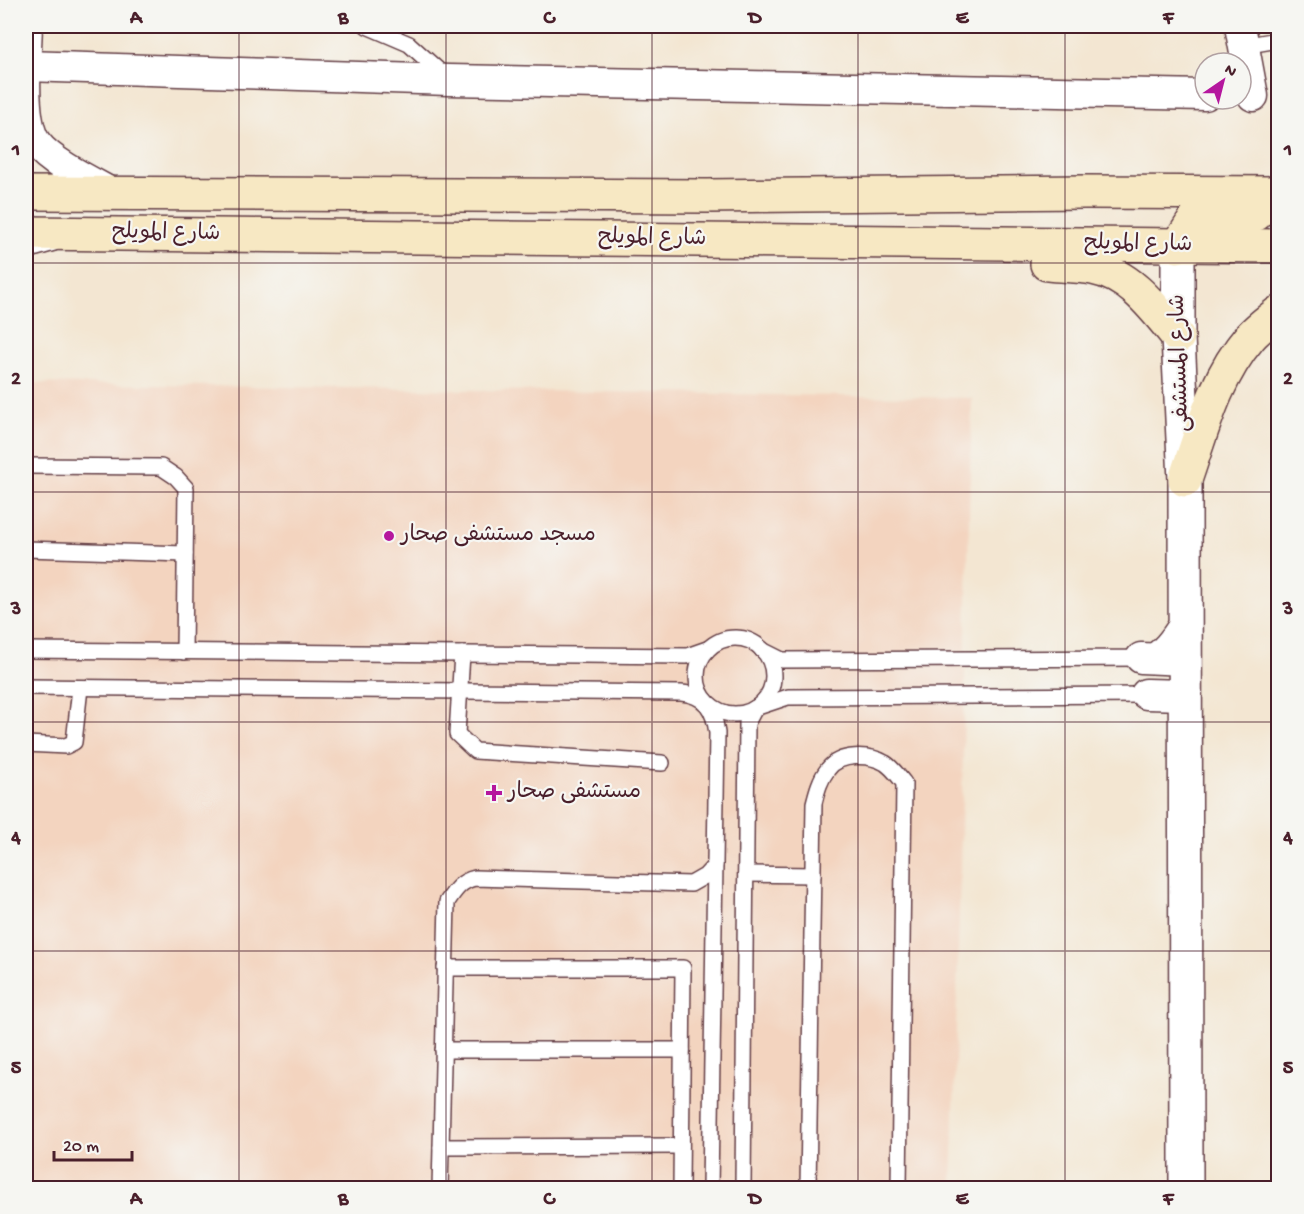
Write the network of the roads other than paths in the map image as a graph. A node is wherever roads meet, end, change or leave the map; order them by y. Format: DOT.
graph roads {
  1 [pos="27,26"];
  2 [pos="367,26"];
  3 [pos="1242,36"];
  4 [pos="1278,40"];
  5 [pos="26,66"];
  6 [pos="449,80"];
  7 [pos="1193,95"];
  8 [pos="1258,96"];
  9 [pos="26,124"];
  10 [pos="26,193"];
  11 [pos="1278,193"];
  12 [pos="113,194"];
  13 [pos="1278,214"];
  14 [pos="26,233"];
  15 [pos="75,233"];
  16 [pos="714,240"];
  17 [pos="1178,246"];
  18 [pos="1278,246"];
  19 [pos="26,251"];
  20 [pos="1278,313"];
  21 [pos="1178,337"];
  22 [pos="26,466"];
  23 [pos="1185,480"];
  24 [pos="26,549"];
  25 [pos="185,554"];
  26 [pos="1185,609"];
  27 [pos="26,650"];
  28 [pos="707,650"];
  29 [pos="762,650"];
  30 [pos="184,652"];
  31 [pos="462,654"];
  32 [pos="1141,658"];
  33 [pos="1185,660"];
  34 [pos="26,687"];
  35 [pos="80,688"];
  36 [pos="460,691"];
  37 [pos="1146,694"];
  38 [pos="1186,695"];
  39 [pos="705,701"];
  40 [pos="755,708"];
  41 [pos="1186,732"];
  42 [pos="26,744"];
  43 [pos="662,763"];
  44 [pos="715,865"];
  45 [pos="746,874"];
  46 [pos="813,875"];
  47 [pos="446,968"];
  48 [pos="443,1050"];
  49 [pos="682,1050"];
  50 [pos="681,1146"];
  51 [pos="441,1147"];
  52 [pos="440,1188"];
  53 [pos="681,1188"];
  54 [pos="710,1188"];
  55 [pos="743,1188"];
  56 [pos="808,1188"];
  57 [pos="899,1188"];
  58 [pos="1186,1188"];
  1 -- 5 [label="street"];
  2 -- 6 [label="lane"];
  3 -- 4 [label="lane"];
  3 -- 8 [label="street"];
  5 -- 6 [label="street"];
  5 -- 9 [label="street"];
  6 -- 7 [label="street"];
  9 -- 12 [label="street"];
  10 -- 12 [label="main road, شارع المويلح"];
  11 -- 12 [label="main road, شارع المويلح"];
  13 -- 17 [label="main road"];
  14 -- 15 [label="main road, شارع المويلح"];
  15 -- 16 [label="main road, شارع المويلح"];
  15 -- 19 [label="lane"];
  16 -- 17 [label="main road, شارع المويلح"];
  16 -- 21 [label="main road"];
  17 -- 18 [label="main road, شارع المويلح"];
  17 -- 21 [label="street, شارع المستشفى"];
  20 -- 23 [label="main road"];
  21 -- 23 [label="street, شارع المستشفى"];
  22 -- 25 [label="lane"];
  23 -- 26 [label="street, شارع المستشفى"];
  24 -- 25 [label="lane"];
  25 -- 30 [label="lane"];
  26 -- 32 [label="lane"];
  26 -- 33 [label="street, شارع المستشفى"];
  27 -- 30 [label="lane"];
  28 -- 29 [label="lane"];
  28 -- 31 [label="lane"];
  28 -- 39 [label="lane"];
  29 -- 32 [label="lane"];
  29 -- 40 [label="lane"];
  30 -- 31 [label="lane"];
  31 -- 36 [label="lane"];
  32 -- 33 [label="street"];
  33 -- 38 [label="street, شارع المستشفى"];
  34 -- 35 [label="lane"];
  35 -- 36 [label="lane"];
  35 -- 42 [label="lane"];
  36 -- 39 [label="lane"];
  36 -- 43 [label="lane"];
  37 -- 38 [label="street"];
  37 -- 40 [label="lane"];
  37 -- 41 [label="lane"];
  38 -- 41 [label="street, شارع المستشفى"];
  39 -- 40 [label="lane"];
  39 -- 44 [label="lane"];
  40 -- 45 [label="lane"];
  41 -- 58 [label="street, شارع المستشفى"];
  44 -- 47 [label="lane"];
  44 -- 54 [label="lane"];
  45 -- 46 [label="lane"];
  45 -- 55 [label="lane"];
  46 -- 56 [label="lane"];
  46 -- 57 [label="lane"];
  47 -- 48 [label="lane"];
  47 -- 49 [label="lane"];
  48 -- 49 [label="lane"];
  48 -- 51 [label="lane"];
  49 -- 50 [label="lane"];
  50 -- 51 [label="lane"];
  50 -- 53 [label="lane"];
  51 -- 52 [label="lane"];
}
